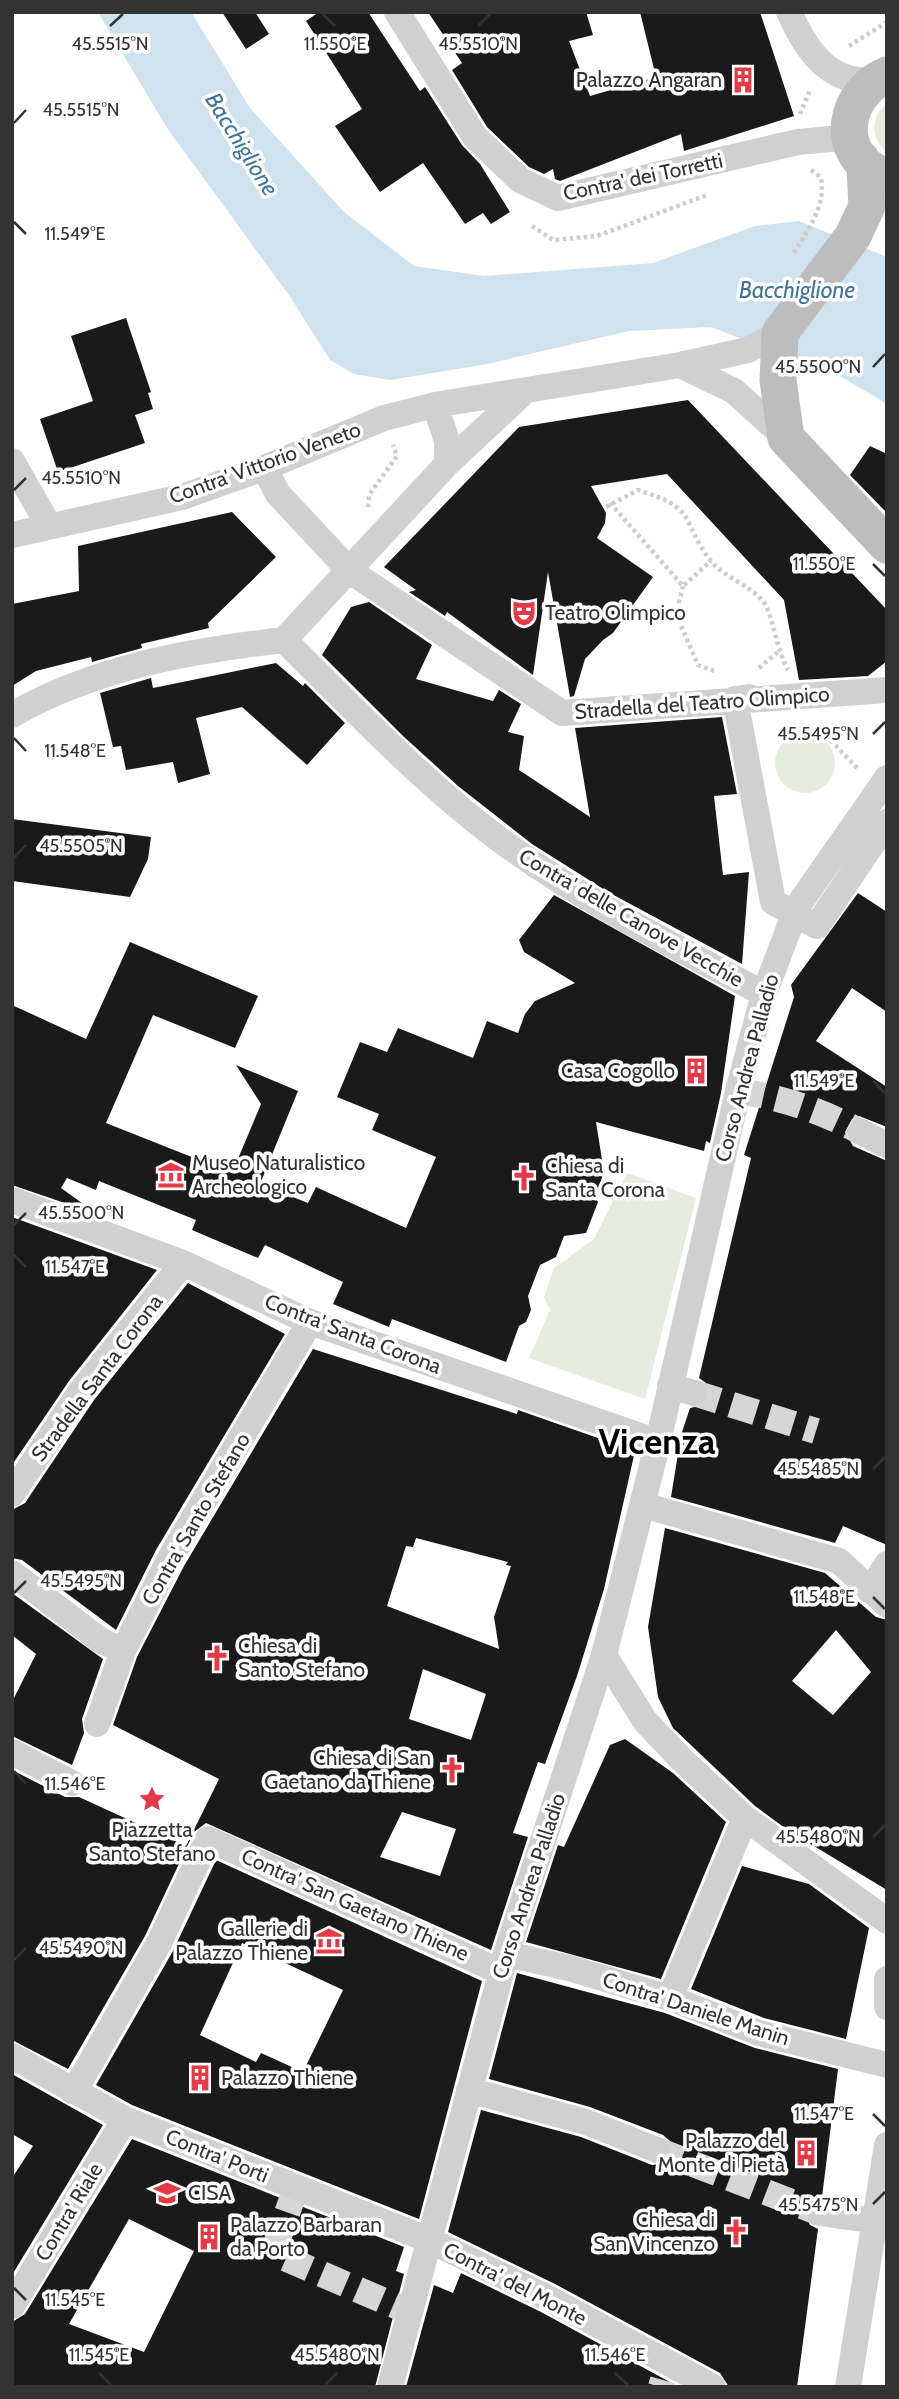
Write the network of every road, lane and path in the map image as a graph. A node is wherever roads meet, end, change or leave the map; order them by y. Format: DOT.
graph roads {
  1 [pos="397,12"];
  2 [pos="789,12"];
  3 [pos="881,77"];
  4 [pos="870,175"];
  5 [pos="823,193"];
  6 [pos="709,195"];
  7 [pos="532,226"];
  8 [pos="788,265"];
  9 [pos="780,332"];
  10 [pos="680,365"];
  11 [pos="525,391"];
  12 [pos="435,405"];
  13 [pos="384,418"];
  14 [pos="786,438"];
  15 [pos="12,461"];
  16 [pos="447,464"];
  17 [pos="264,468"];
  18 [pos="49,526"];
  19 [pos="387,531"];
  20 [pos="12,535"];
  21 [pos="887,545"];
  22 [pos="711,561"];
  23 [pos="350,571"];
  24 [pos="683,586"];
  25 [pos="284,640"];
  26 [pos="778,652"];
  27 [pos="750,670"];
  28 [pos="887,684"];
  29 [pos="788,685"];
  30 [pos="730,687"];
  31 [pos="887,690"];
  32 [pos="12,715"];
  33 [pos="882,785"];
  34 [pos="887,822"];
  35 [pos="794,914"];
  36 [pos="764,995"];
  37 [pos="861,1132"];
  38 [pos="887,1145"];
  39 [pos="12,1200"];
  40 [pos="183,1263"];
  41 [pos="310,1322"];
  42 [pos="658,1442"];
  43 [pos="12,1494"];
  44 [pos="643,1505"];
  45 [pos="887,1564"];
  46 [pos="12,1573"];
  47 [pos="878,1598"];
  48 [pos="123,1651"];
  49 [pos="604,1655"];
  50 [pos="97,1724"];
  51 [pos="12,1752"];
  52 [pos="72,1783"];
  53 [pos="745,1818"];
  54 [pos="877,1914"];
  55 [pos="504,1963"];
  56 [pos="887,1979"];
  57 [pos="670,1998"];
  58 [pos="887,2007"];
  59 [pos="12,2056"];
  60 [pos="887,2065"];
  61 [pos="469,2090"];
  62 [pos="72,2091"];
  63 [pos="125,2119"];
  64 [pos="887,2145"];
  65 [pos="657,2150"];
  66 [pos="820,2213"];
  67 [pos="876,2221"];
  68 [pos="429,2240"];
  69 [pos="12,2306"];
  70 [pos="390,2387"];
  71 [pos="713,2387"];
  72 [pos="848,2387"];
  1 -- 4 [label="street, Contra' dei Torretti"];
  2 -- 3 [label="street"];
  3 -- 4 [label="street"];
  4 -- 9 [label="street"];
  5 -- 8 [label="path"];
  6 -- 7 [label="path"];
  9 -- 10 [label="street, Contra' Vittorio Veneto"];
  9 -- 14 [label="street"];
  10 -- 11 [label="street, Contra' Vittorio Veneto"];
  10 -- 14 [label="street"];
  11 -- 12 [label="street, Contra' Vittorio Veneto"];
  11 -- 16 [label="street"];
  12 -- 13 [label="street, Contra' Vittorio Veneto"];
  12 -- 16 [label="street"];
  13 -- 17 [label="street, Contra' Vittorio Veneto"];
  13 -- 19 [label="path"];
  14 -- 21 [label="street"];
  15 -- 18 [label="street"];
  16 -- 19 [label="street"];
  17 -- 18 [label="street, Contra' Vittorio Veneto"];
  17 -- 23 [label="street, Stradella del Teatro Olimpico"];
  18 -- 20 [label="street, Contra' Vittorio Veneto"];
  19 -- 23 [label="street"];
  22 -- 24 [label="path"];
  22 -- 24 [label="path"];
  22 -- 26 [label="path"];
  23 -- 25 [label="street"];
  23 -- 30 [label="street, Stradella del Teatro Olimpico"];
  24 -- 30 [label="path"];
  25 -- 32 [label="street"];
  25 -- 36 [label="street, Contra' delle Canove Vecchie"];
  26 -- 27 [label="path"];
  26 -- 29 [label="path"];
  28 -- 30 [label="street"];
  29 -- 30 [label="street, Stradella del Teatro Olimpico"];
  29 -- 31 [label="street, Stradella del Teatro Olimpico"];
  29 -- 33 [label="path"];
  30 -- 35 [label="street"];
  33 -- 35 [label="street, Corso Andrea Palladio"];
  34 -- 35 [label="street"];
  35 -- 36 [label="street, Corso Andrea Palladio"];
  36 -- 42 [label="street, Corso Andrea Palladio"];
  37 -- 38 [label="street"];
  39 -- 40 [label="street, Contra' Santa Corona"];
  40 -- 41 [label="street, Contra' Santa Corona"];
  40 -- 43 [label="street, Stradella Santa Corona"];
  41 -- 42 [label="street, Contra' Santa Corona"];
  41 -- 48 [label="street, Contra' Santo Stefano"];
  42 -- 44 [label="street, Corso Andrea Palladio"];
  44 -- 47 [label="street"];
  44 -- 49 [label="street, Corso Andrea Palladio"];
  45 -- 47 [label="street"];
  46 -- 48 [label="street"];
  48 -- 50 [label="street, Contra' Santo Stefano"];
  49 -- 53 [label="street"];
  49 -- 55 [label="street, Corso Andrea Palladio"];
  51 -- 52 [label="street"];
  53 -- 54 [label="street"];
  53 -- 57 [label="street"];
  55 -- 57 [label="street, Contra' Daniele Manin"];
  55 -- 61 [label="street, Corso Andrea Palladio"];
  55 -- 62 [label="street, Contra' San Gaetano Thiene"];
  56 -- 58 [label="street"];
  57 -- 60 [label="street, Contra' Daniele Manin"];
  59 -- 62 [label="street, Contra' Porti"];
  61 -- 65 [label="street"];
  61 -- 68 [label="street, Corso Andrea Palladio"];
  62 -- 63 [label="street, Contra' Porti"];
  63 -- 68 [label="street, Contra' Porti"];
  63 -- 69 [label="street, Contra' Riale"];
  64 -- 67 [label="street"];
  66 -- 67 [label="street"];
  67 -- 72 [label="street"];
  68 -- 70 [label="street, Corso Andrea Palladio"];
  68 -- 71 [label="street, Contra' del Monte"];
}
